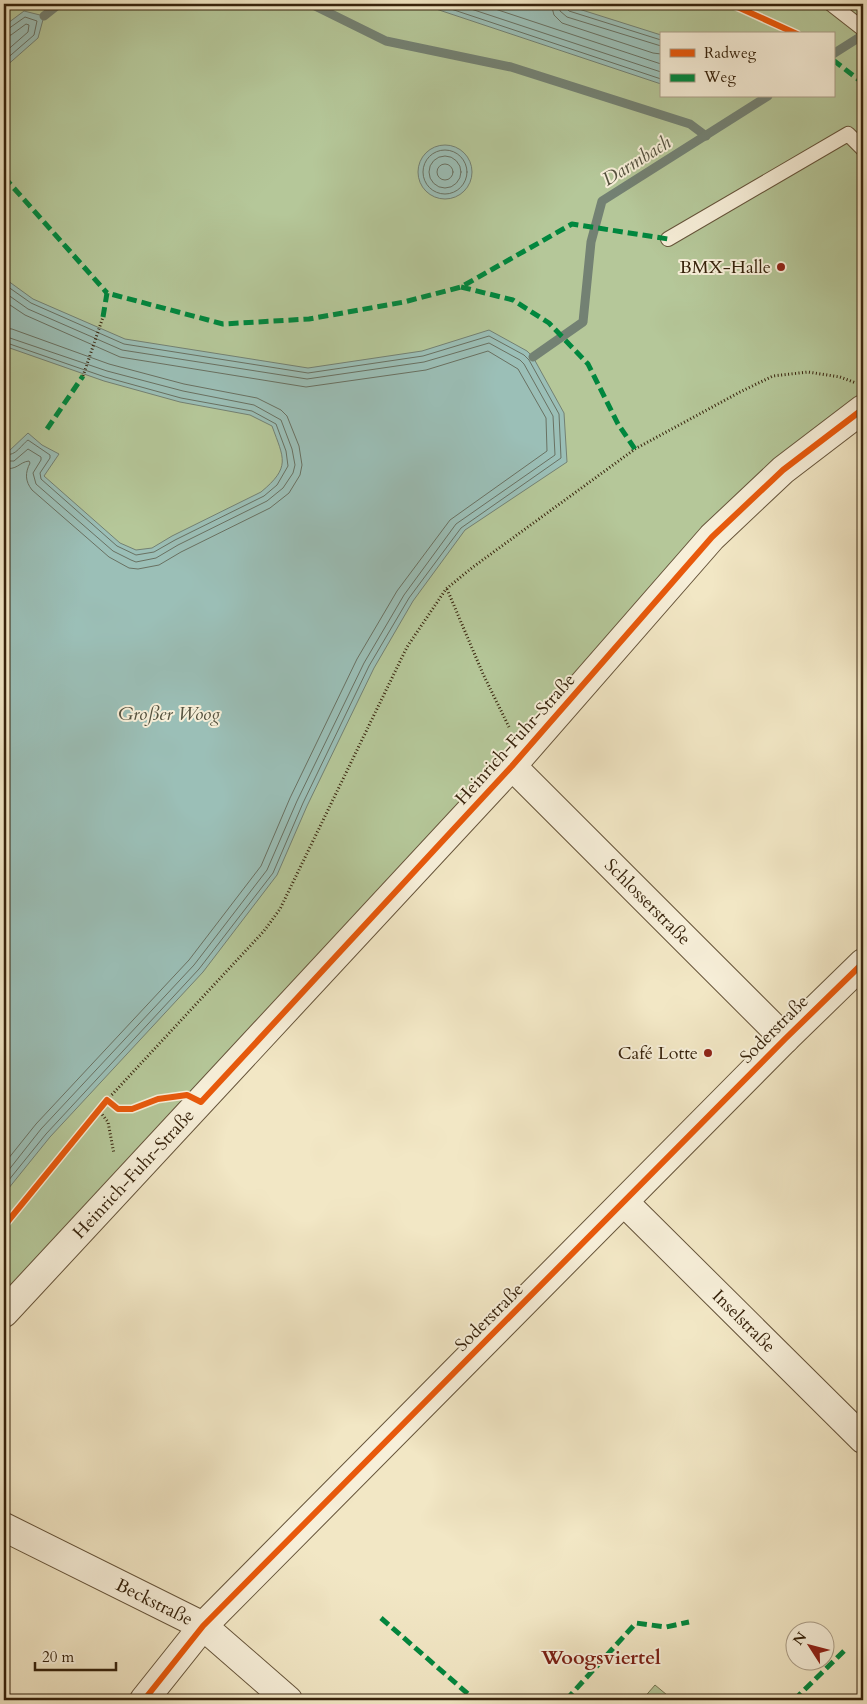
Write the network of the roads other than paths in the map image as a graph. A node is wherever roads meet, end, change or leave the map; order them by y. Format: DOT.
graph roads {
  1 [pos="832,4"];
  2 [pos="863,29"];
  3 [pos="863,149"];
  4 [pos="668,239"];
  5 [pos="863,409"];
  6 [pos="517,761"];
  7 [pos="863,963"];
  8 [pos="784,1039"];
  9 [pos="624,1202"];
  10 [pos="4,1313"];
  11 [pos="863,1439"];
  12 [pos="4,1527"];
  13 [pos="203,1626"];
  14 [pos="144,1700"];
  15 [pos="288,1700"];
  1 -- 2 [label="lane"];
  3 -- 4 [label="lane"];
  5 -- 6 [label="street, Heinrich-Fuhr-Straße"];
  6 -- 8 [label="street, Schlosserstraße"];
  6 -- 10 [label="street, Heinrich-Fuhr-Straße"];
  7 -- 8 [label="street, Soderstraße"];
  8 -- 9 [label="street, Soderstraße"];
  9 -- 11 [label="street, Inselstraße"];
  9 -- 13 [label="street, Soderstraße"];
  12 -- 13 [label="street, Beckstraße"];
  13 -- 14 [label="street, Soderstraße"];
  13 -- 15 [label="street, Beckstraße"];
}
